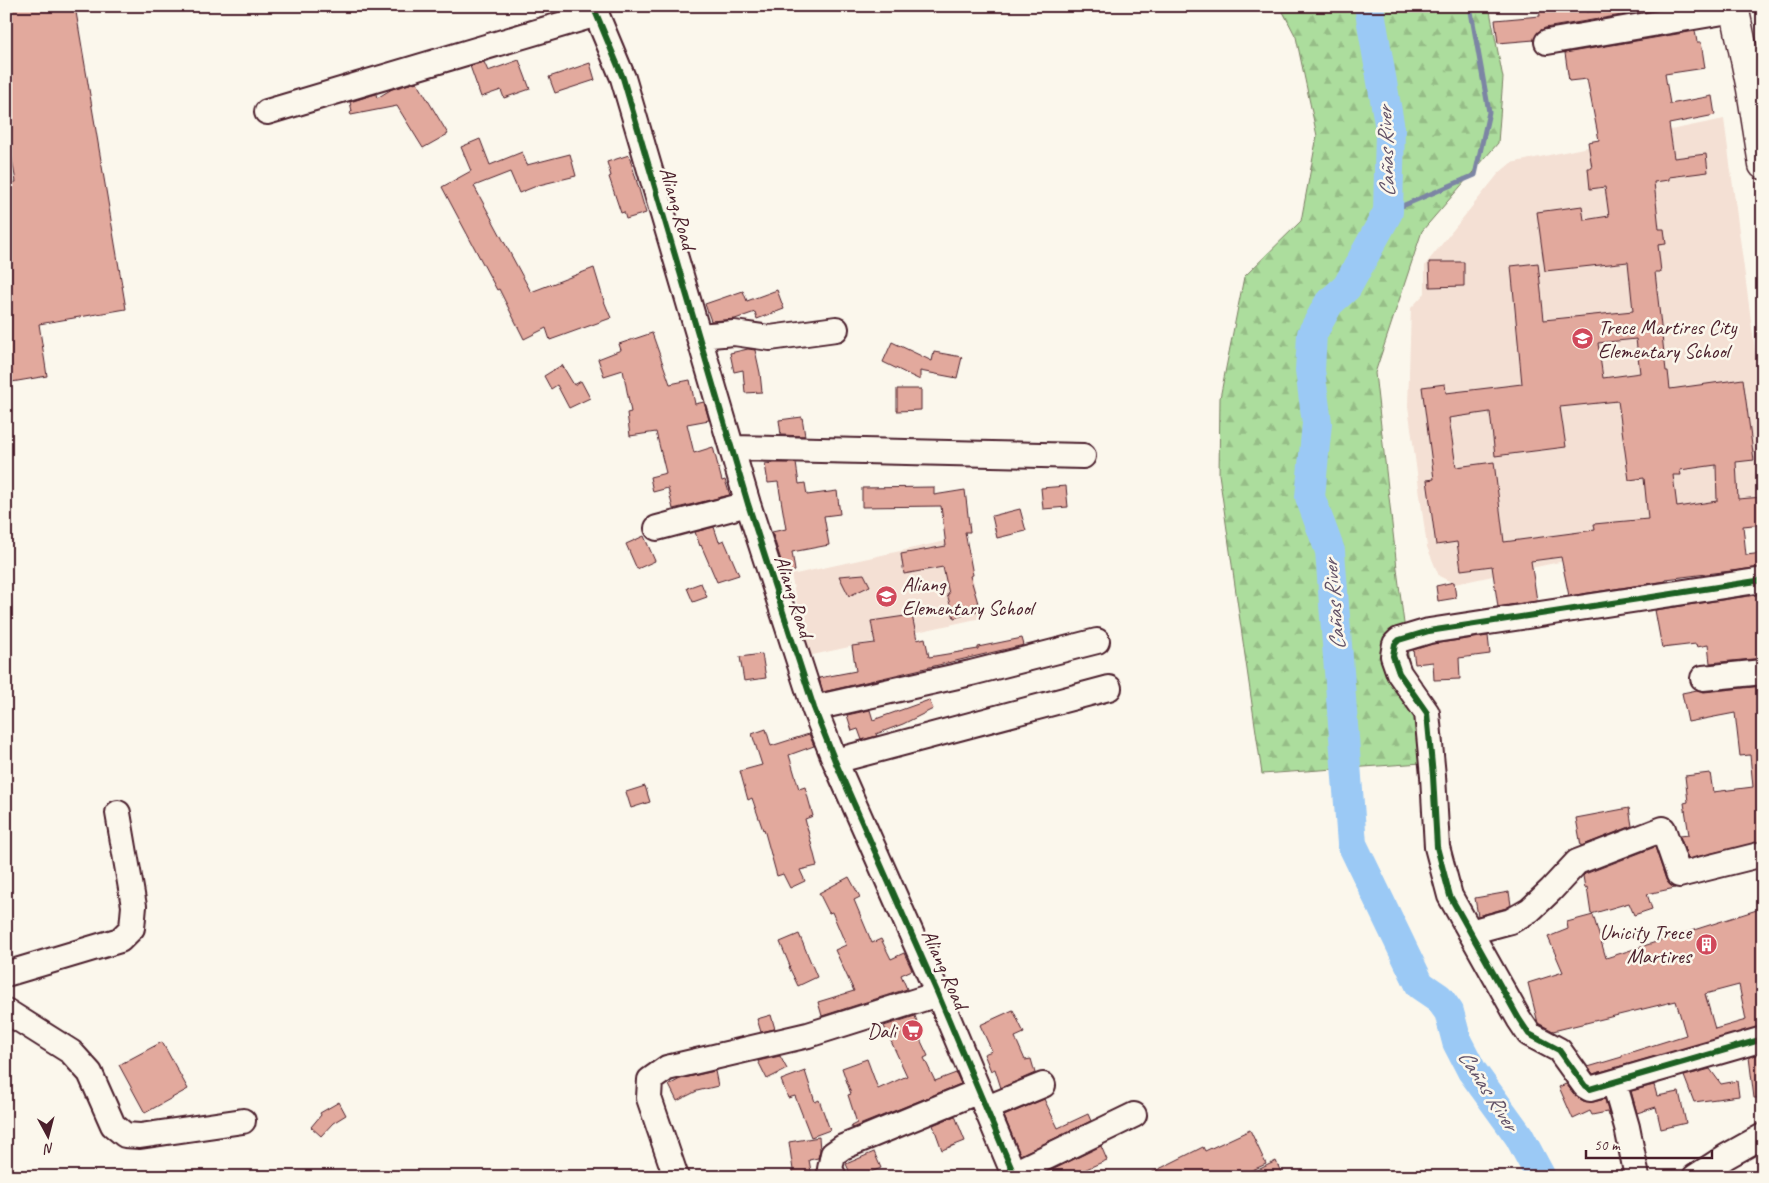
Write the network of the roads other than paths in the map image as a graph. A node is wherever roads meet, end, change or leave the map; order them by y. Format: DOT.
graph roads {
  1 [pos="1734,8"];
  2 [pos="595,10"];
  3 [pos="1547,42"];
  4 [pos="1757,88"];
  5 [pos="267,112"];
  6 [pos="1763,165"];
  7 [pos="836,329"];
  8 [pos="699,336"];
  9 [pos="732,448"];
  10 [pos="1083,456"];
  11 [pos="748,504"];
  12 [pos="658,528"];
  13 [pos="1763,580"];
  14 [pos="1097,641"];
  15 [pos="1763,672"];
  16 [pos="1703,678"];
  17 [pos="1109,688"];
  18 [pos="814,708"];
  19 [pos="835,761"];
  20 [pos="118,813"];
  21 [pos="1763,854"];
  22 [pos="1470,932"];
  23 [pos="6,974"];
  24 [pos="938,994"];
  25 [pos="6,1011"];
  26 [pos="1763,1040"];
  27 [pos="1614,1082"];
  28 [pos="1043,1084"];
  29 [pos="983,1100"];
  30 [pos="1134,1115"];
  31 [pos="243,1121"];
  32 [pos="1763,1136"];
  33 [pos="1015,1175"];
  34 [pos="676,1177"];
  35 [pos="834,1177"];
  36 [pos="1638,1177"];
  37 [pos="1695,1177"];
  1 -- 3 [label="street"];
  1 -- 4 [label="main road"];
  2 -- 5 [label="street"];
  2 -- 8 [label="street, Aliang Road"];
  4 -- 6 [label="main road"];
  7 -- 8 [label="street"];
  8 -- 9 [label="street, Aliang Road"];
  9 -- 10 [label="street"];
  9 -- 11 [label="street, Aliang Road"];
  11 -- 12 [label="street"];
  11 -- 18 [label="street, Aliang Road"];
  13 -- 22 [label="street"];
  14 -- 18 [label="street"];
  15 -- 16 [label="street"];
  17 -- 19 [label="street"];
  18 -- 19 [label="street, Aliang Road"];
  19 -- 24 [label="street, Aliang Road"];
  20 -- 23 [label="street"];
  21 -- 22 [label="street"];
  22 -- 27 [label="street"];
  24 -- 29 [label="street, Aliang Road"];
  24 -- 34 [label="street"];
  25 -- 31 [label="street"];
  26 -- 27 [label="street"];
  27 -- 36 [label="street"];
  28 -- 29 [label="street"];
  29 -- 33 [label="street, Aliang Road"];
  29 -- 35 [label="street"];
  30 -- 33 [label="street"];
  32 -- 37 [label="street"];
}
